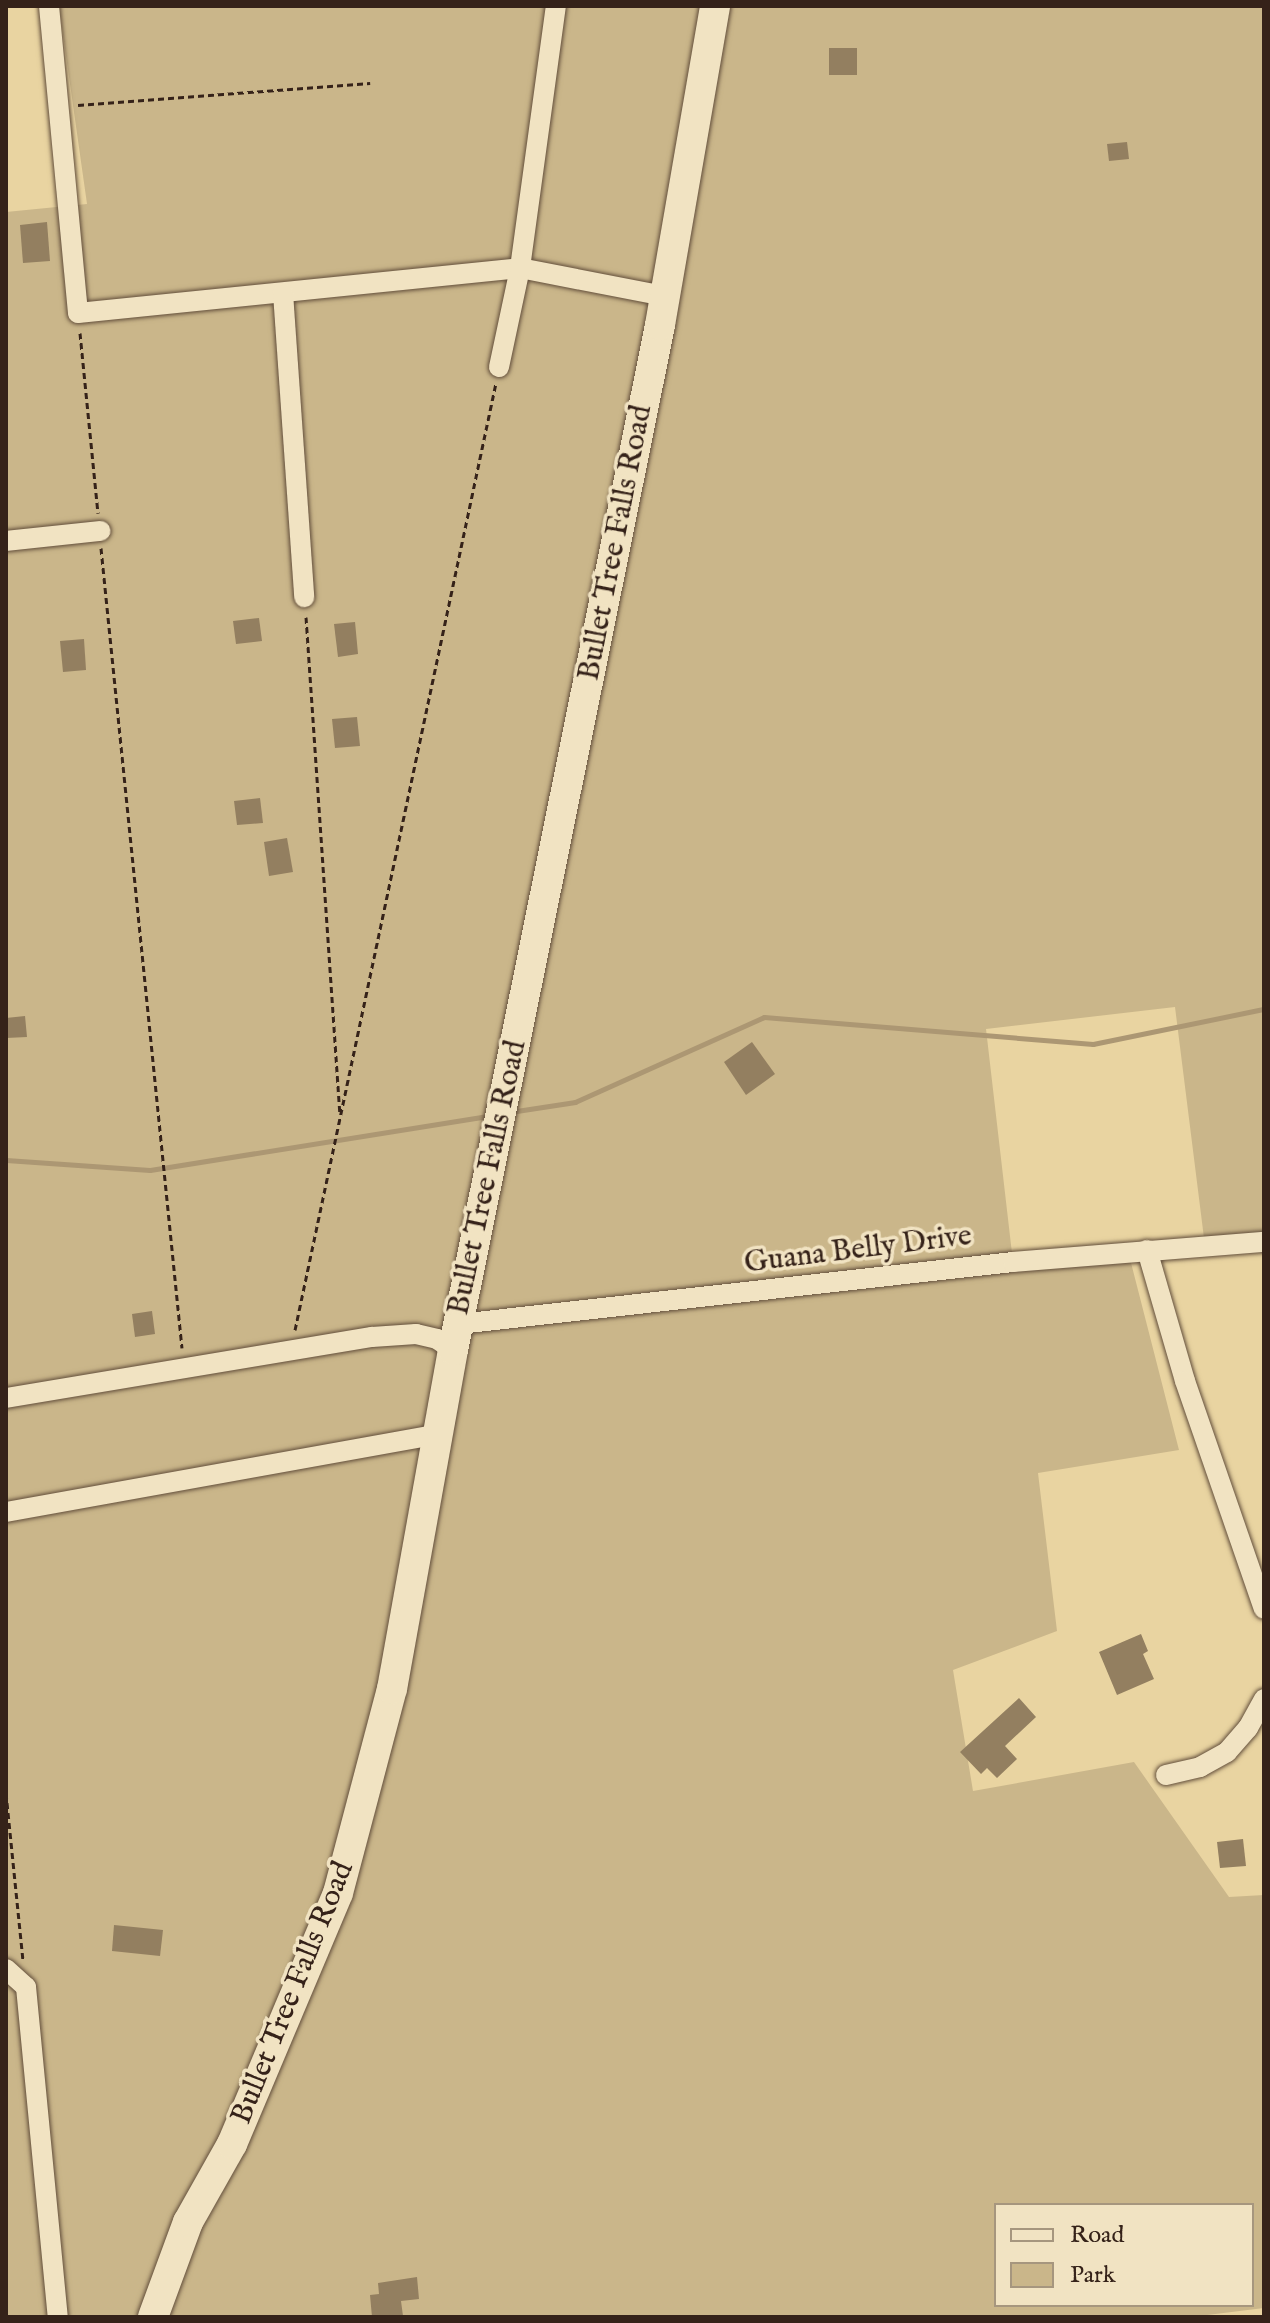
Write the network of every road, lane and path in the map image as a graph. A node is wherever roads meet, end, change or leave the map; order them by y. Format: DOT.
graph roads {
  1 [pos="49,6"];
  2 [pos="556,6"];
  3 [pos="715,6"];
  4 [pos="370,83"];
  5 [pos="59,106"];
  6 [pos="520,268"];
  7 [pos="283,293"];
  8 [pos="664,296"];
  9 [pos="78,313"];
  10 [pos="499,367"];
  11 [pos="100,531"];
  12 [pos="6,541"];
  13 [pos="304,597"];
  14 [pos="341,1117"];
  15 [pos="1264,1242"];
  16 [pos="1147,1250"];
  17 [pos="456,1337"];
  18 [pos="291,1352"];
  19 [pos="184,1369"];
  20 [pos="6,1398"];
  21 [pos="438,1434"];
  22 [pos="6,1512"];
  23 [pos="1264,1609"];
  24 [pos="1264,1699"];
  25 [pos="1166,1775"];
  26 [pos="6,1793"];
  27 [pos="6,1969"];
  28 [pos="26,1987"];
  29 [pos="58,2317"];
  30 [pos="153,2317"];
  1 -- 5 [label="street"];
  2 -- 6 [label="street"];
  3 -- 8 [label="main road, Bullet Tree Falls Road"];
  4 -- 5 [label="path"];
  5 -- 9 [label="street"];
  6 -- 7 [label="street"];
  6 -- 8 [label="street"];
  6 -- 10 [label="street"];
  7 -- 9 [label="street"];
  7 -- 13 [label="street"];
  8 -- 17 [label="main road, Bullet Tree Falls Road"];
  9 -- 11 [label="path"];
  10 -- 14 [label="path"];
  11 -- 12 [label="street"];
  11 -- 19 [label="path"];
  13 -- 14 [label="path"];
  14 -- 18 [label="path"];
  15 -- 16 [label="street, Guana Belly Drive"];
  16 -- 17 [label="street, Guana Belly Drive"];
  16 -- 23 [label="street"];
  17 -- 18 [label="street"];
  17 -- 21 [label="main road, Bullet Tree Falls Road"];
  18 -- 19 [label="street"];
  19 -- 20 [label="street"];
  21 -- 22 [label="street"];
  21 -- 30 [label="main road, Bullet Tree Falls Road"];
  24 -- 25 [label="street"];
  26 -- 28 [label="path"];
  27 -- 28 [label="street"];
  28 -- 29 [label="street"];
}
